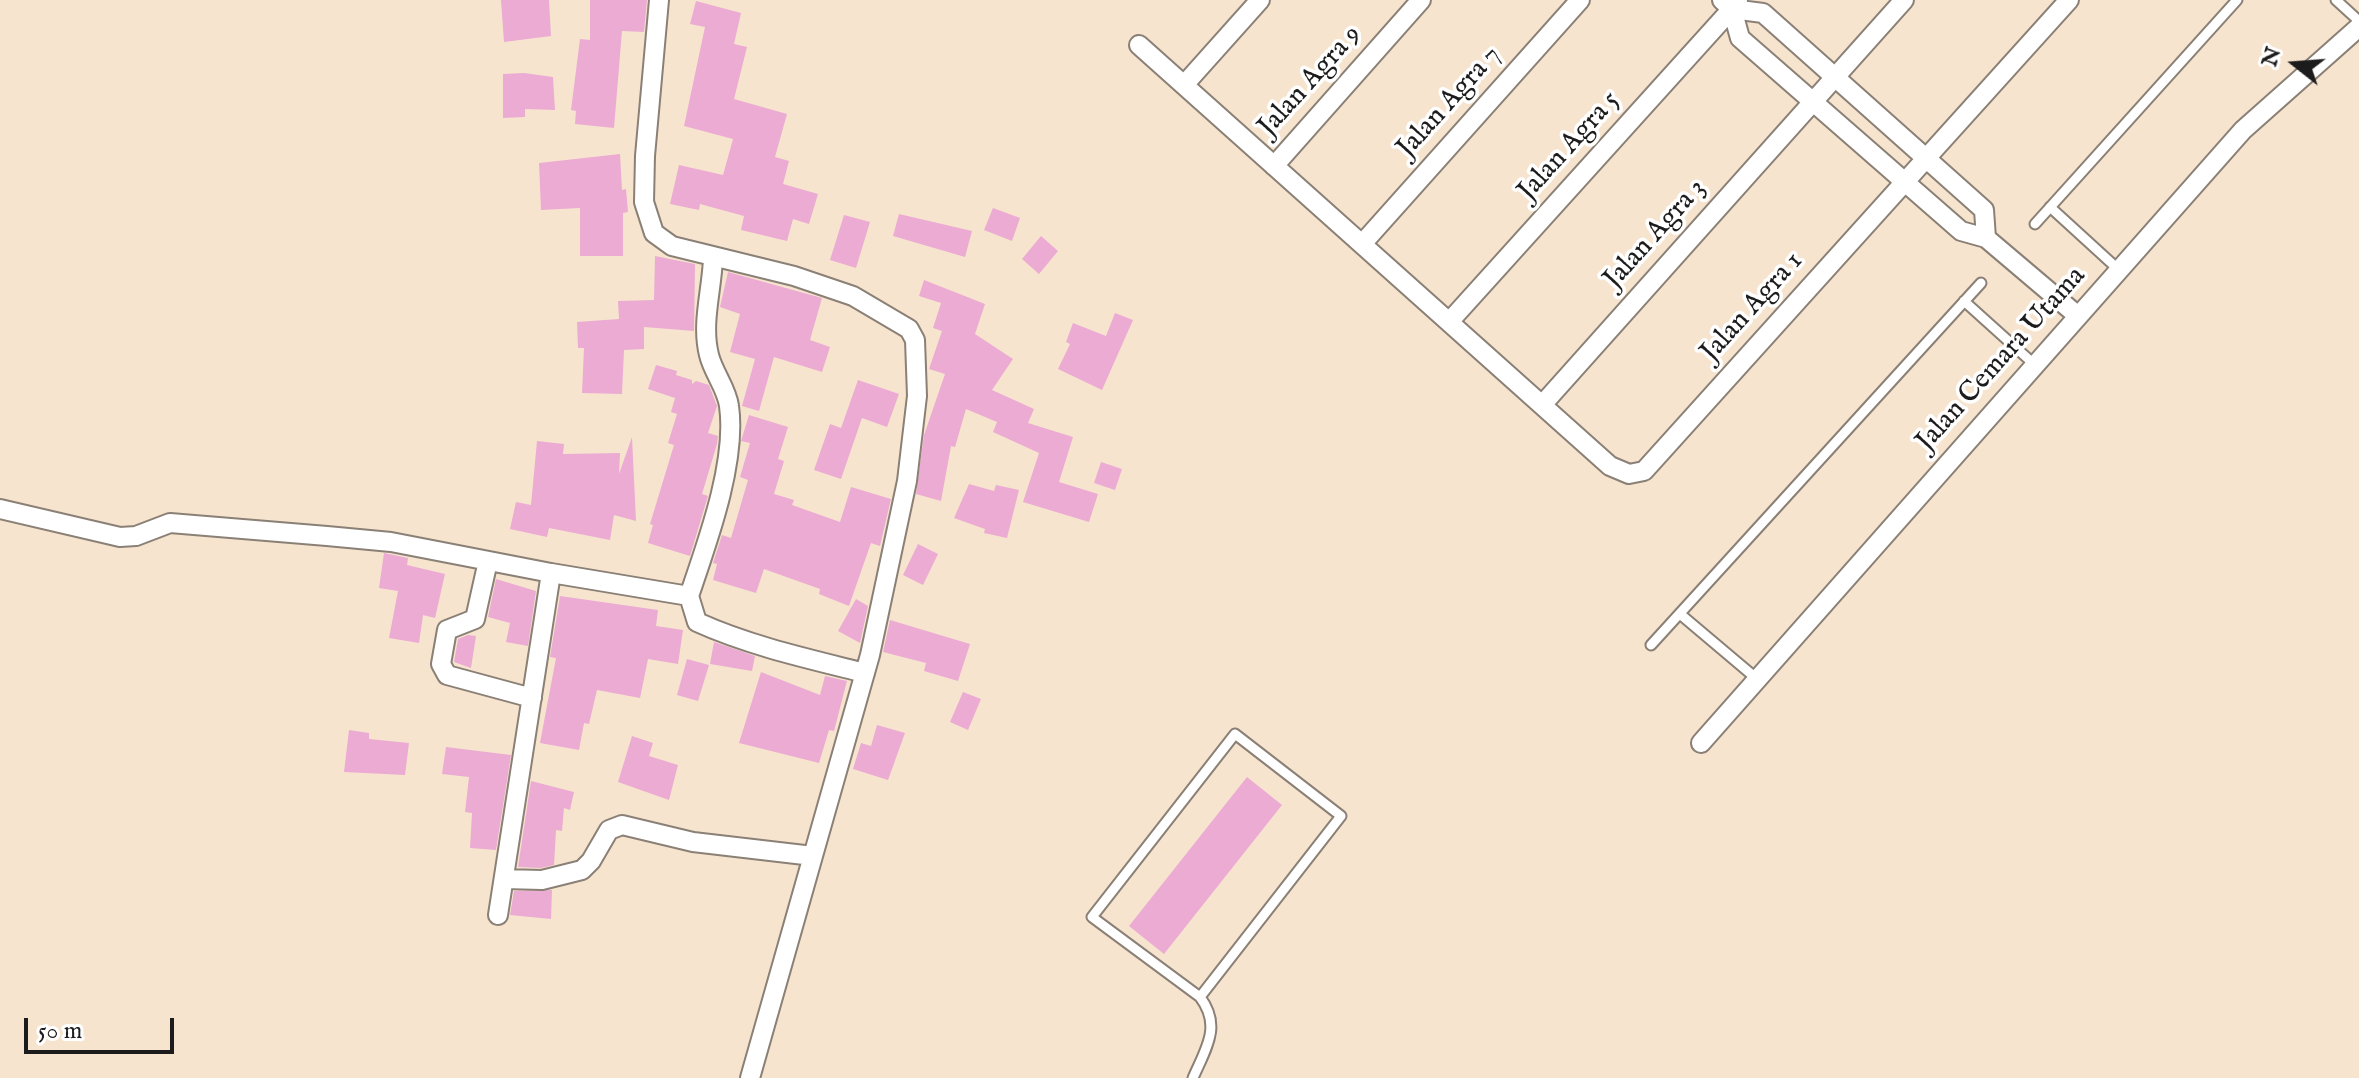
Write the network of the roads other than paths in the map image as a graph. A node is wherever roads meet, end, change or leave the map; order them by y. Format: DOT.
graph roads {
  1 [pos="659,0"];
  2 [pos="1260,0"];
  3 [pos="1421,0"];
  4 [pos="1580,0"];
  5 [pos="1904,0"];
  6 [pos="2069,0"];
  7 [pos="2237,0"];
  8 [pos="2336,0"];
  9 [pos="1731,3"];
  10 [pos="2359,24"];
  11 [pos="1139,45"];
  12 [pos="1835,77"];
  13 [pos="1184,85"];
  14 [pos="1813,102"];
  15 [pos="1926,158"];
  16 [pos="1274,166"];
  17 [pos="1905,182"];
  18 [pos="2050,207"];
  19 [pos="2035,224"];
  20 [pos="1986,238"];
  21 [pos="1362,244"];
  22 [pos="713,258"];
  23 [pos="2119,270"];
  24 [pos="1981,283"];
  25 [pos="1964,301"];
  26 [pos="2078,316"];
  27 [pos="1449,322"];
  28 [pos="2035,365"];
  29 [pos="1542,405"];
  30 [pos="0,509"];
  31 [pos="488,561"];
  32 [pos="551,573"];
  33 [pos="689,596"];
  34 [pos="1680,614"];
  35 [pos="1651,645"];
  36 [pos="865,673"];
  37 [pos="1757,679"];
  38 [pos="532,698"];
  39 [pos="1701,743"];
  40 [pos="813,856"];
  41 [pos="504,879"];
  42 [pos="498,915"];
  43 [pos="1200,997"];
  44 [pos="750,1078"];
  45 [pos="1193,1078"];
  1 -- 22 [label="street"];
  2 -- 13 [label="street"];
  3 -- 16 [label="street, Jalan Agra 9"];
  4 -- 21 [label="street, Jalan Agra 7"];
  5 -- 12 [label="street, Jalan Agra 3"];
  6 -- 15 [label="street, Jalan Agra 1"];
  7 -- 18 [label="lane"];
  8 -- 10 [label="lane"];
  9 -- 12 [label="street"];
  9 -- 14 [label="street"];
  9 -- 27 [label="street, Jalan Agra 5"];
  10 -- 23 [label="street, Jalan Cemara Utama"];
  11 -- 13 [label="street"];
  12 -- 14 [label="street, Jalan Agra 3"];
  12 -- 15 [label="street"];
  13 -- 16 [label="street"];
  14 -- 17 [label="street"];
  14 -- 29 [label="street, Jalan Agra 3"];
  15 -- 17 [label="street, Jalan Agra 1"];
  15 -- 20 [label="street"];
  16 -- 21 [label="street"];
  17 -- 20 [label="street"];
  17 -- 29 [label="street, Jalan Agra 1"];
  18 -- 19 [label="lane"];
  18 -- 23 [label="lane"];
  20 -- 26 [label="street"];
  21 -- 27 [label="street"];
  22 -- 33 [label="street"];
  22 -- 36 [label="street"];
  23 -- 26 [label="street, Jalan Cemara Utama"];
  24 -- 25 [label="lane"];
  25 -- 28 [label="lane"];
  25 -- 34 [label="lane"];
  26 -- 28 [label="street, Jalan Cemara Utama"];
  27 -- 29 [label="street"];
  28 -- 37 [label="street, Jalan Cemara Utama"];
  30 -- 31 [label="street"];
  31 -- 32 [label="street"];
  31 -- 38 [label="street"];
  32 -- 33 [label="street"];
  32 -- 38 [label="street"];
  33 -- 36 [label="street"];
  34 -- 35 [label="lane"];
  34 -- 37 [label="lane"];
  36 -- 40 [label="street"];
  37 -- 39 [label="street, Jalan Cemara Utama"];
  38 -- 41 [label="street"];
  40 -- 41 [label="street"];
  40 -- 44 [label="street"];
  41 -- 42 [label="street"];
  43 -- 43 [label="lane"];
  43 -- 45 [label="lane"];
}
